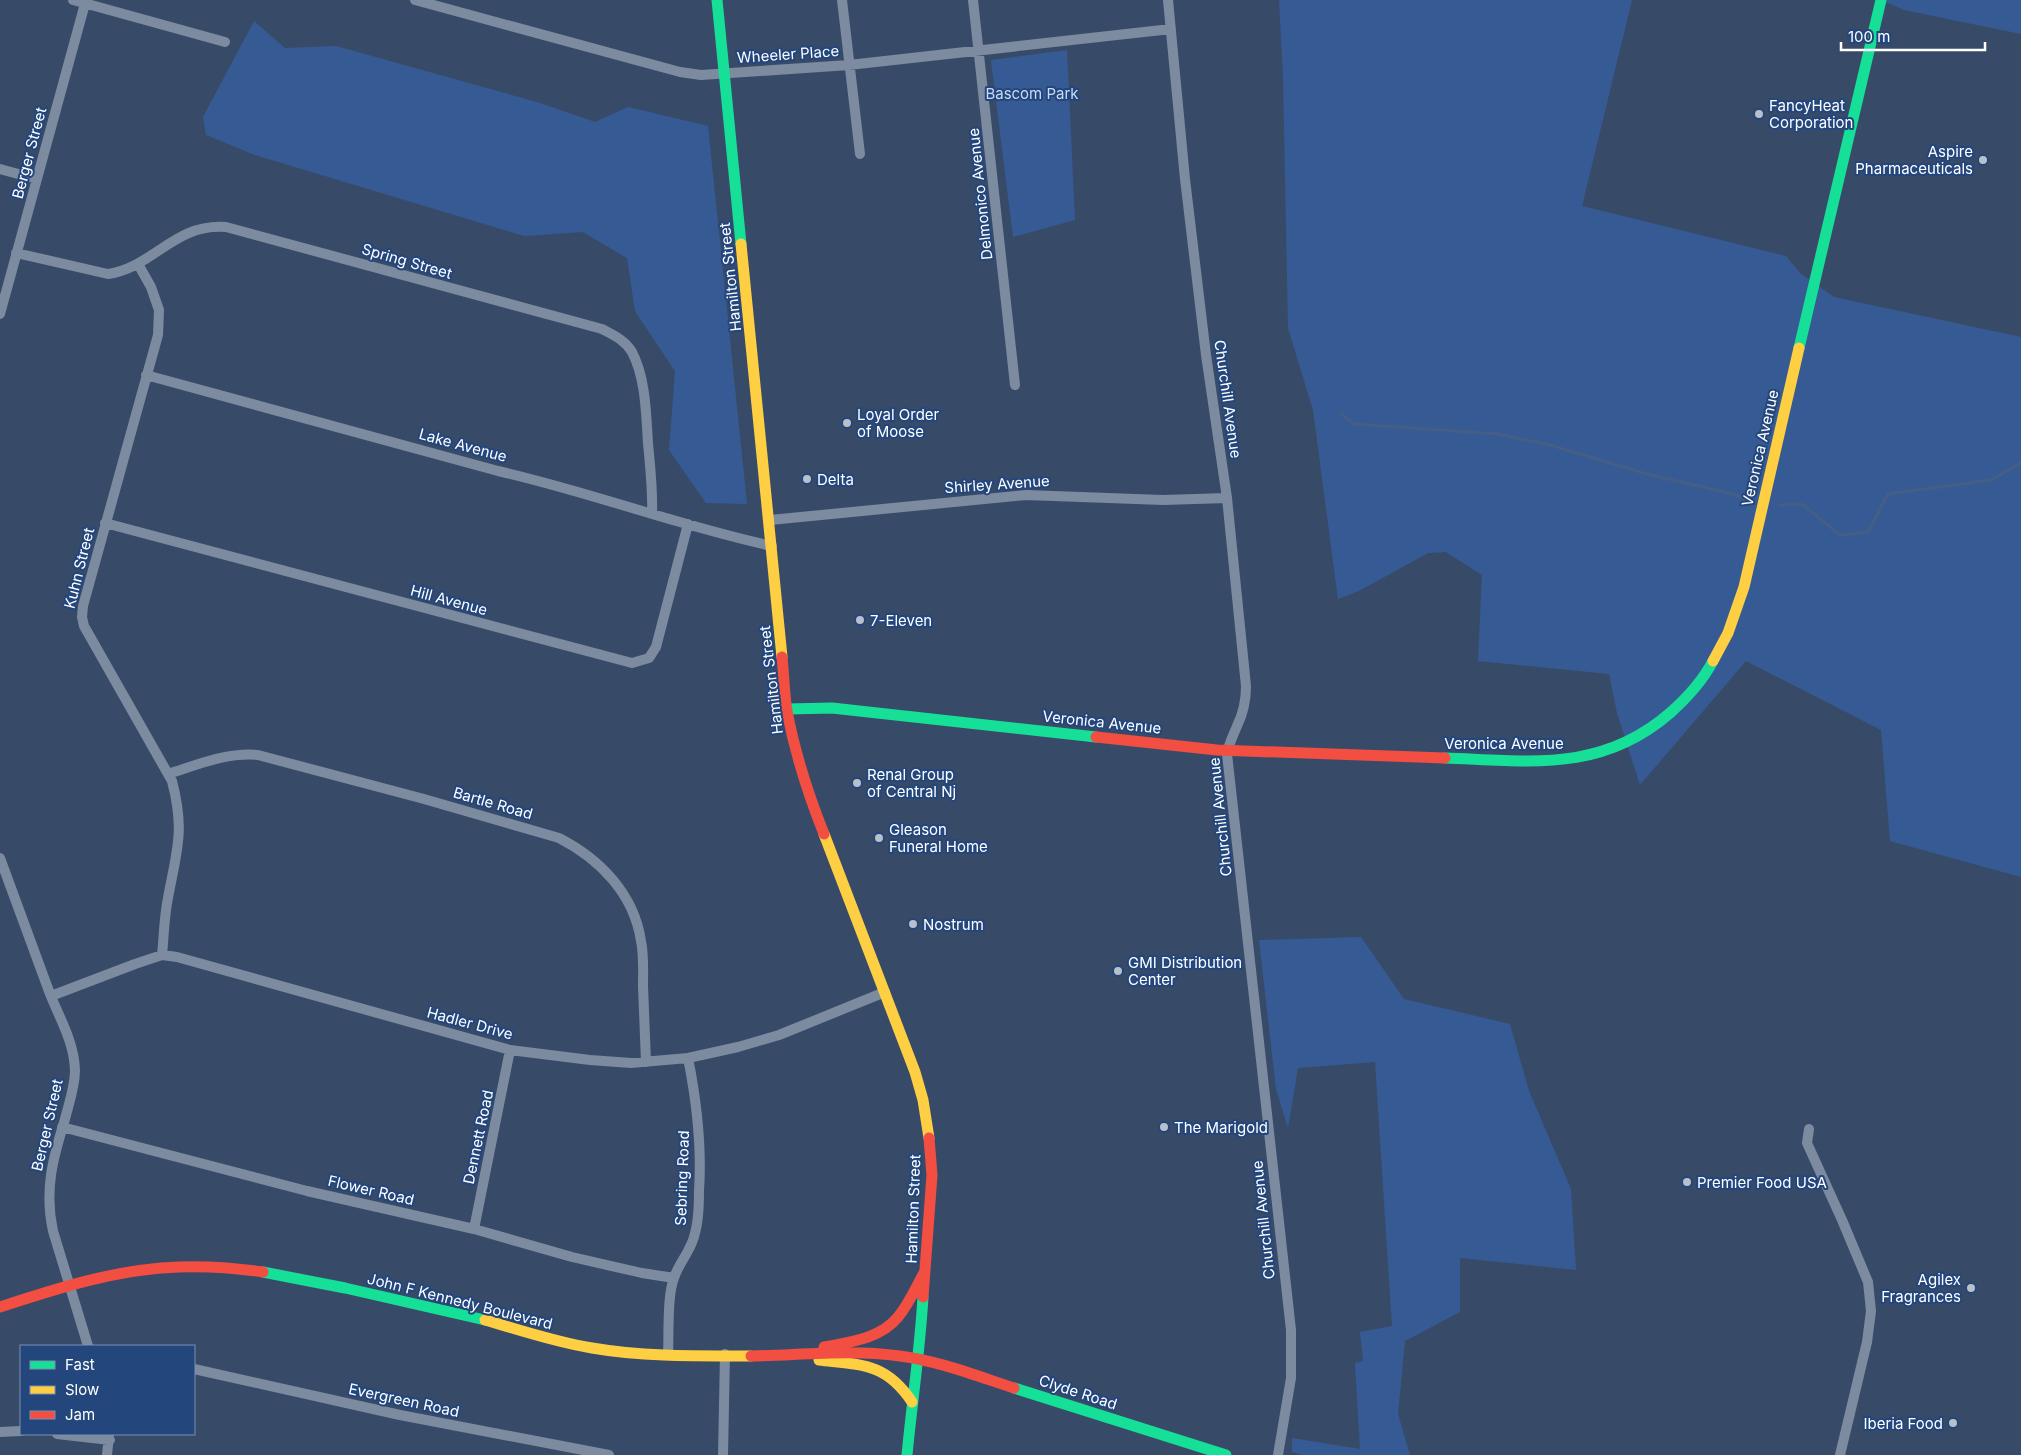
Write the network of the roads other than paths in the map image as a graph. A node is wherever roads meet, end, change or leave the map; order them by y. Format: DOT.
graph roads {
  1 [pos="73,0"];
  2 [pos="415,0"];
  3 [pos="717,0"];
  4 [pos="842,0"];
  5 [pos="973,0"];
  6 [pos="1168,0"];
  7 [pos="1881,0"];
  8 [pos="86,2"];
  9 [pos="1171,29"];
  10 [pos="225,42"];
  11 [pos="980,51"];
  12 [pos="849,65"];
  13 [pos="725,74"];
  14 [pos="860,154"];
  15 [pos="0,169"];
  16 [pos="37,179"];
  17 [pos="16,254"];
  18 [pos="138,264"];
  19 [pos="0,314"];
  20 [pos="146,375"];
  21 [pos="1016,385"];
  22 [pos="1226,498"];
  23 [pos="652,513"];
  24 [pos="770,520"];
  25 [pos="106,523"];
  26 [pos="688,524"];
  27 [pos="772,546"];
  28 [pos="788,709"];
  29 [pos="1228,750"];
  30 [pos="168,774"];
  31 [pos="0,858"];
  32 [pos="162,955"];
  33 [pos="885,992"];
  34 [pos="51,996"];
  35 [pos="510,1050"];
  36 [pos="688,1058"];
  37 [pos="646,1062"];
  38 [pos="62,1127"];
  39 [pos="1809,1129"];
  40 [pos="474,1229"];
  41 [pos="925,1270"];
  42 [pos="674,1278"];
  43 [pos="69,1284"];
  44 [pos="0,1307"];
  45 [pos="88,1345"];
  46 [pos="668,1354"];
  47 [pos="725,1354"];
  48 [pos="776,1355"];
  49 [pos="920,1359"];
  50 [pos="195,1368"];
  51 [pos="912,1402"];
  52 [pos="20,1431"];
  53 [pos="0,1432"];
  54 [pos="74,1435"];
  55 [pos="109,1437"];
  56 [pos="108,1455"];
  57 [pos="609,1455"];
  58 [pos="723,1455"];
  59 [pos="907,1455"];
  60 [pos="1226,1455"];
  61 [pos="1278,1455"];
  62 [pos="1840,1455"];
  1 -- 8 [label="street"];
  2 -- 13 [label="street, Wheeler Place"];
  3 -- 13 [label="street, Hamilton Street"];
  4 -- 12 [label="street"];
  5 -- 11 [label="street, Delmonico Avenue"];
  6 -- 9 [label="street, Churchill Avenue"];
  7 -- 29 [label="street, Veronica Avenue"];
  8 -- 10 [label="street"];
  8 -- 16 [label="street, Berger Street"];
  9 -- 11 [label="street, Wheeler Place"];
  9 -- 22 [label="street, Churchill Avenue"];
  11 -- 12 [label="street, Wheeler Place"];
  11 -- 21 [label="street, Delmonico Avenue"];
  12 -- 13 [label="street, Wheeler Place"];
  12 -- 14 [label="street"];
  13 -- 24 [label="street, Hamilton Street"];
  15 -- 16 [label="street"];
  16 -- 17 [label="street, Berger Street"];
  17 -- 18 [label="street, Spring Street"];
  17 -- 19 [label="street, Berger Street"];
  18 -- 20 [label="street, Kuhn Street"];
  18 -- 23 [label="street, Spring Street"];
  20 -- 23 [label="street, Lake Avenue"];
  20 -- 25 [label="street, Kuhn Street"];
  22 -- 24 [label="street, Shirley Avenue"];
  22 -- 29 [label="street, Churchill Avenue"];
  23 -- 26 [label="street, Lake Avenue"];
  24 -- 27 [label="street, Hamilton Street"];
  25 -- 26 [label="street, Hill Avenue"];
  25 -- 30 [label="street, Kuhn Street"];
  26 -- 27 [label="street, Lake Avenue"];
  27 -- 28 [label="street, Hamilton Street"];
  28 -- 29 [label="street, Veronica Avenue"];
  28 -- 33 [label="street, Hamilton Street"];
  29 -- 61 [label="street, Churchill Avenue"];
  30 -- 32 [label="street, Kuhn Street"];
  30 -- 37 [label="street, Bartle Road"];
  31 -- 34 [label="street, Berger Street"];
  32 -- 34 [label="street, Hadler Drive"];
  32 -- 35 [label="street, Hadler Drive"];
  33 -- 36 [label="street, Hadler Drive"];
  33 -- 41 [label="street, Hamilton Street"];
  34 -- 38 [label="street, Berger Street"];
  35 -- 37 [label="street, Hadler Drive"];
  35 -- 40 [label="street, Dennett Road"];
  36 -- 37 [label="street, Hadler Drive"];
  36 -- 42 [label="street, Sebring Road"];
  38 -- 40 [label="street, Flower Road"];
  38 -- 43 [label="street, Berger Street"];
  39 -- 62 [label="street"];
  40 -- 42 [label="street, Flower Road"];
  41 -- 48 [label="street"];
  41 -- 49 [label="street, Hamilton Street"];
  42 -- 46 [label="street, Sebring Road"];
  43 -- 44 [label="street, John F Kennedy Boulevard"];
  43 -- 45 [label="street, Berger Street"];
  43 -- 46 [label="street, John F Kennedy Boulevard"];
  46 -- 47 [label="street, John F Kennedy Boulevard"];
  47 -- 48 [label="street, John F Kennedy Boulevard"];
  47 -- 58 [label="street"];
  48 -- 49 [label="street, John F Kennedy Boulevard"];
  48 -- 51 [label="street"];
  49 -- 51 [label="street, Hamilton Street"];
  49 -- 60 [label="street, Clyde Road"];
  50 -- 57 [label="street, Evergreen Road"];
  51 -- 59 [label="street, Hamilton Street"];
  52 -- 53 [label="street"];
  54 -- 55 [label="street"];
  55 -- 56 [label="street"];
}
